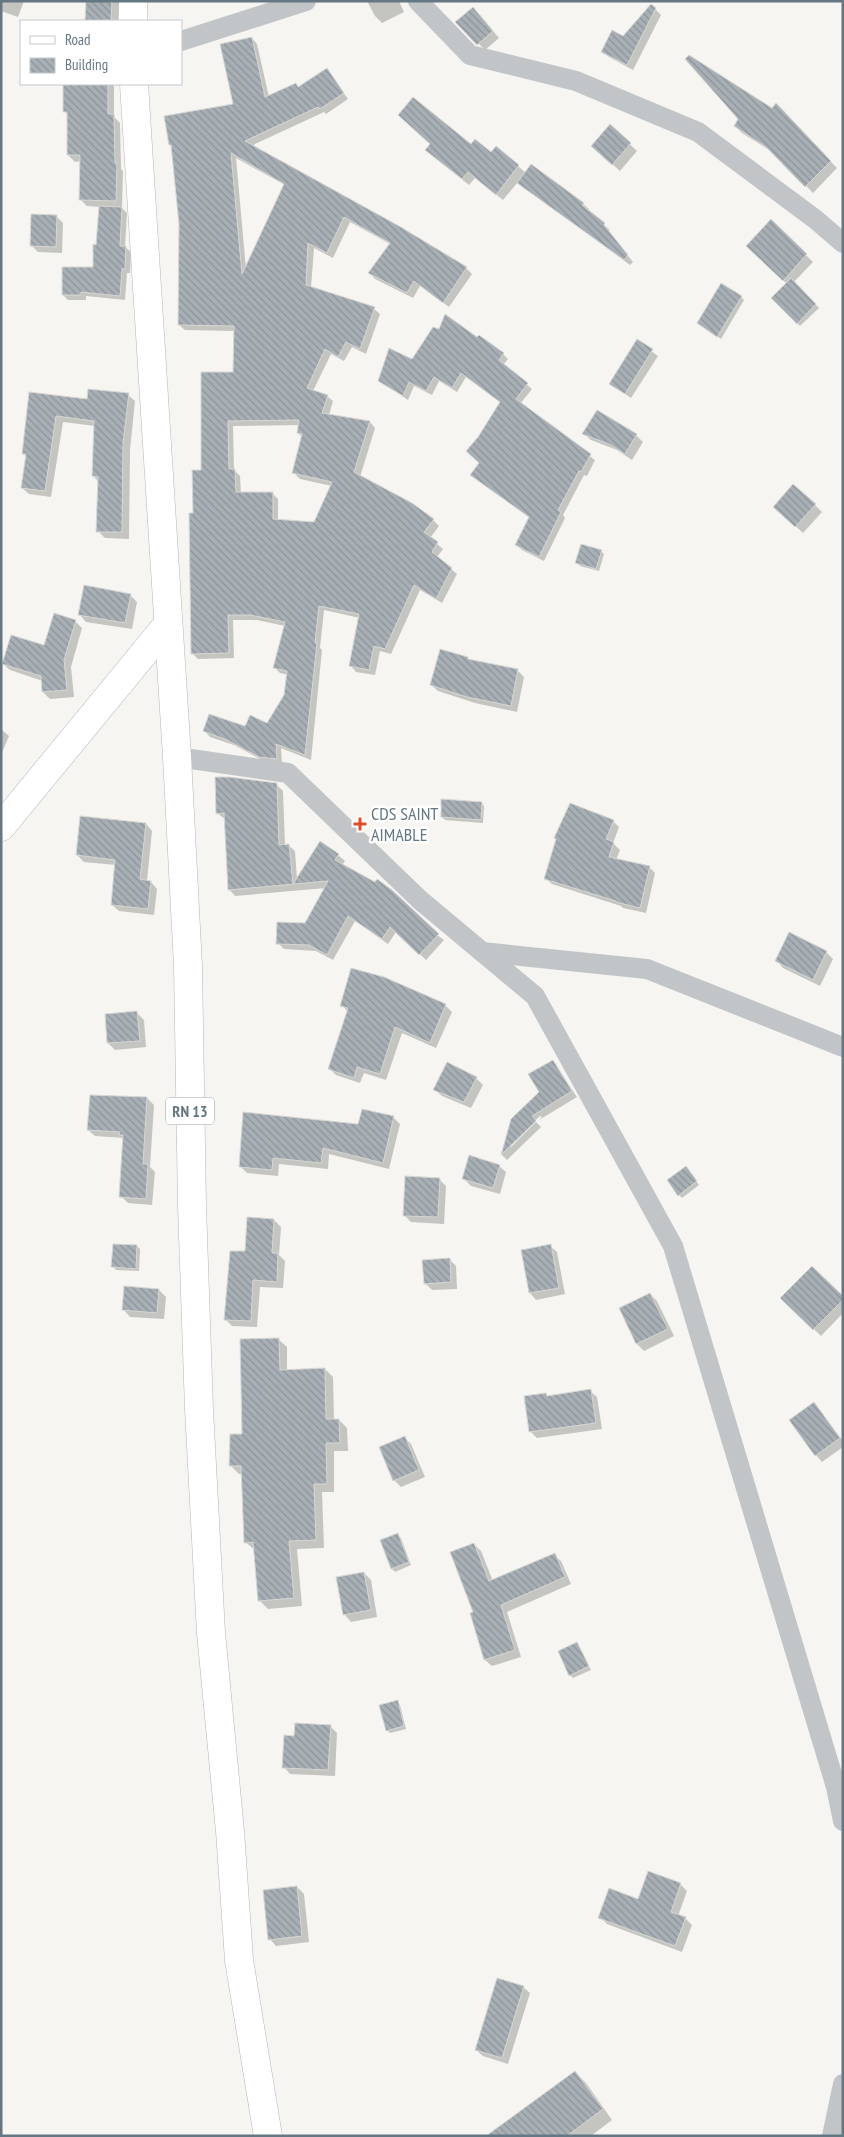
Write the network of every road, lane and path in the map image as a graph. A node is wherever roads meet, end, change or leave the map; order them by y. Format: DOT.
graph roads {
  1 [pos="133,1"];
  2 [pos="306,1"];
  3 [pos="418,1"];
  4 [pos="133,20"];
  5 [pos="182,41"];
  6 [pos="134,85"];
  7 [pos="843,243"];
  8 [pos="168,624"];
  9 [pos="177,757"];
  10 [pos="1,827"];
  11 [pos="482,952"];
  12 [pos="843,1047"];
  13 [pos="843,1821"];
  14 [pos="843,2084"];
  15 [pos="268,2136"];
  16 [pos="832,2136"];
  1 -- 4 [label="main road"];
  2 -- 5 [label="street"];
  3 -- 7 [label="street"];
  6 -- 8 [label="main road, RN 13"];
  8 -- 9 [label="main road, RN 13"];
  8 -- 10 [label="main road"];
  9 -- 11 [label="street"];
  9 -- 15 [label="main road, RN 13"];
  11 -- 12 [label="street"];
  11 -- 13 [label="street"];
  14 -- 16 [label="street"];
}
